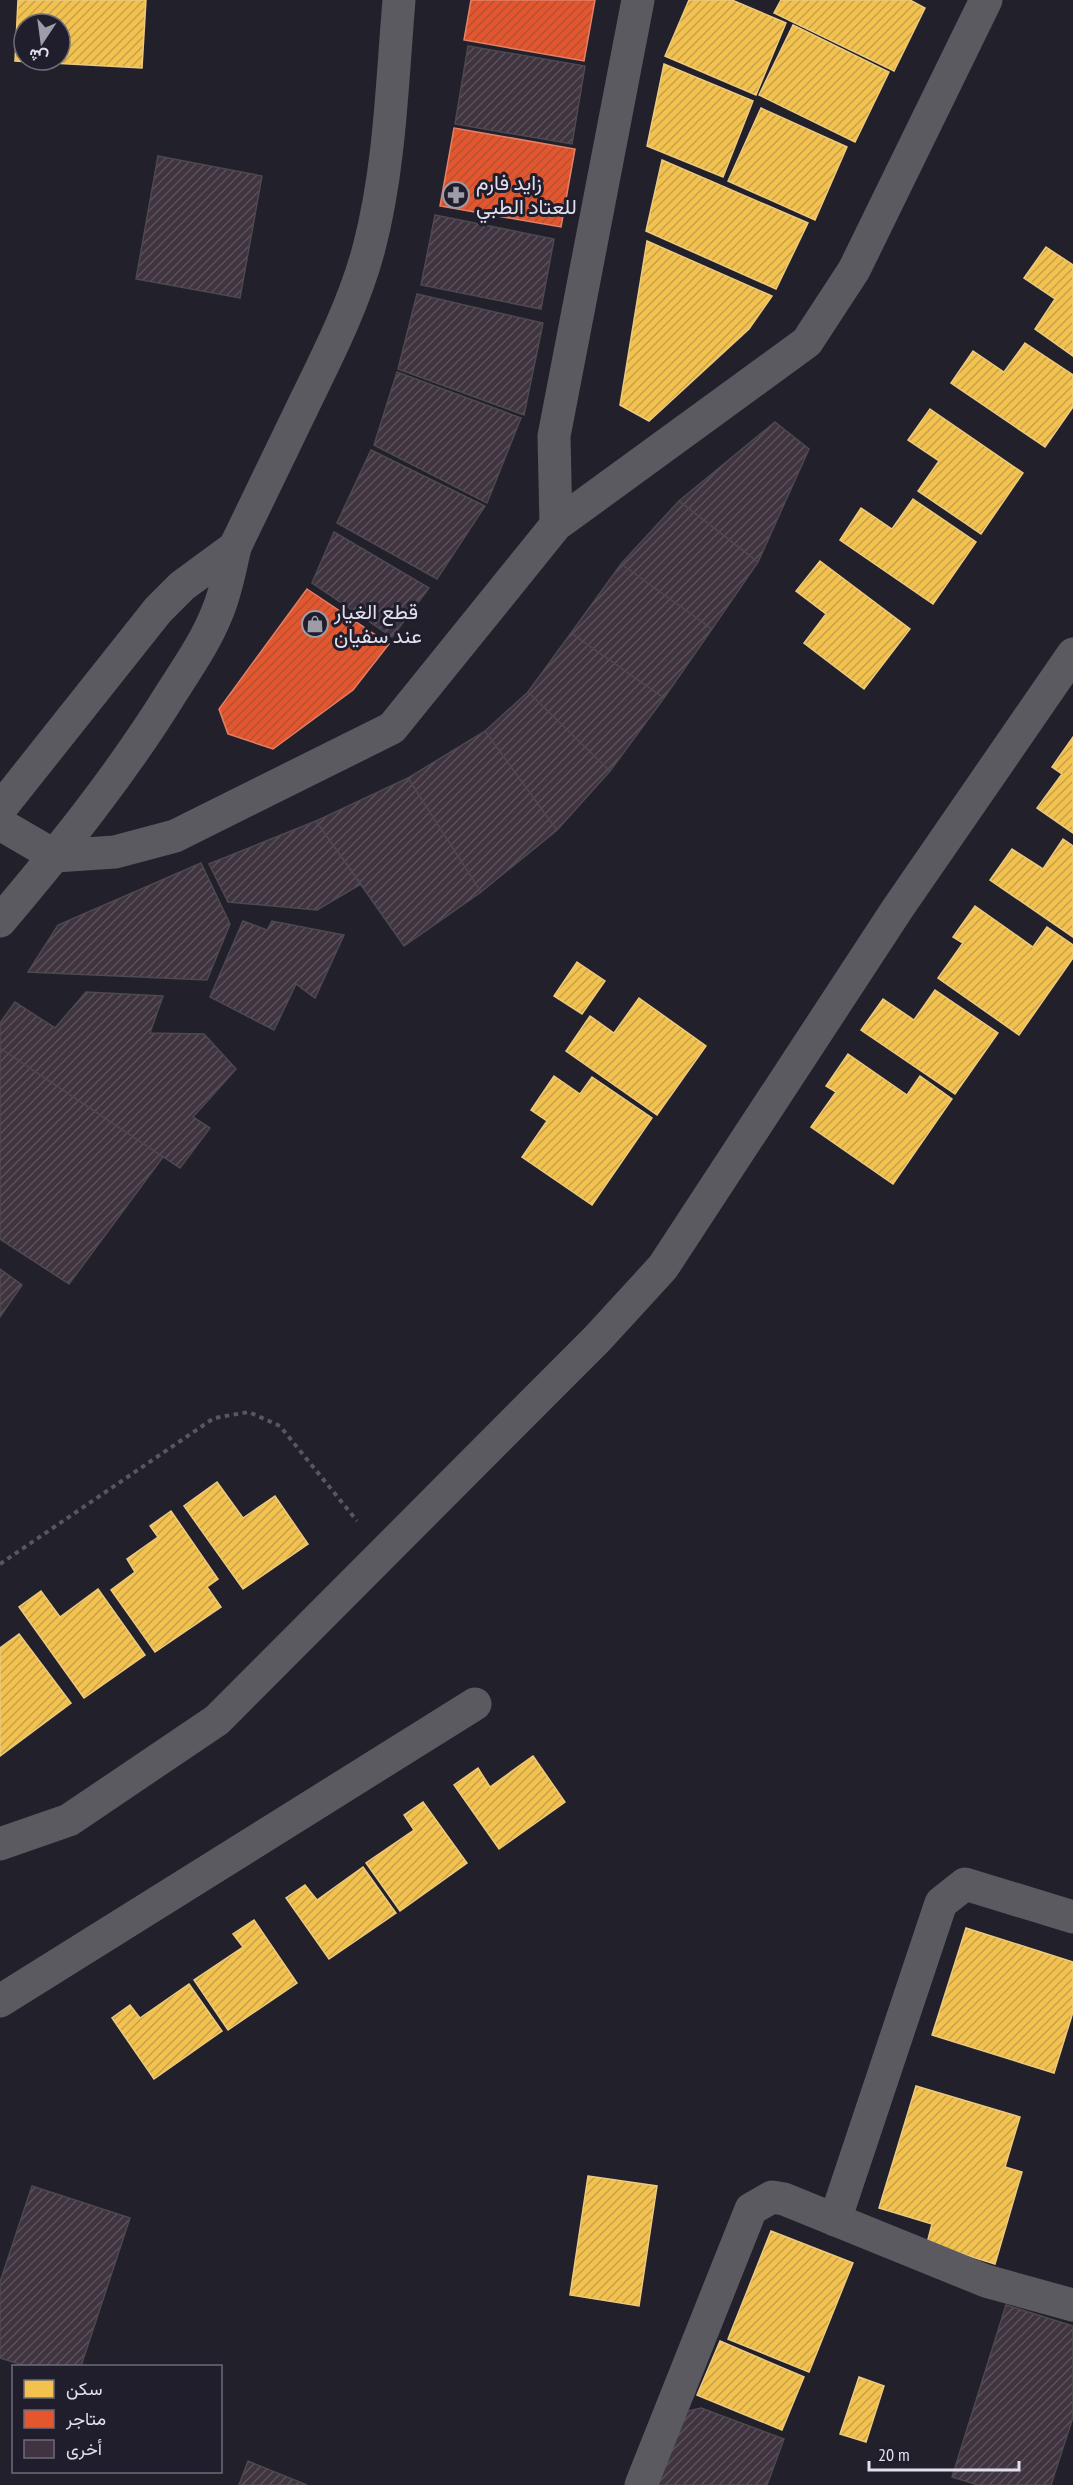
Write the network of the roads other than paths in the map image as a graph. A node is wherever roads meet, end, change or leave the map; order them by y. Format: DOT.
graph roads {
  1 [pos="399,0"];
  2 [pos="638,0"];
  3 [pos="986,0"];
  4 [pos="556,525"];
  5 [pos="235,547"];
  6 [pos="1073,654"];
  7 [pos="0,809"];
  8 [pos="0,824"];
  9 [pos="55,856"];
  10 [pos="0,921"];
  11 [pos="475,1704"];
  12 [pos="0,1844"];
  13 [pos="1073,1917"];
  14 [pos="0,2001"];
  15 [pos="835,2220"];
  16 [pos="1073,2305"];
  17 [pos="641,2485"];
  1 -- 5 [label="street"];
  2 -- 4 [label="street"];
  3 -- 4 [label="street"];
  4 -- 9 [label="street"];
  5 -- 7 [label="street"];
  5 -- 9 [label="street"];
  6 -- 12 [label="street"];
  8 -- 9 [label="street"];
  9 -- 10 [label="street"];
  11 -- 14 [label="street"];
  13 -- 15 [label="street"];
  15 -- 16 [label="street"];
  15 -- 17 [label="street"];
}
